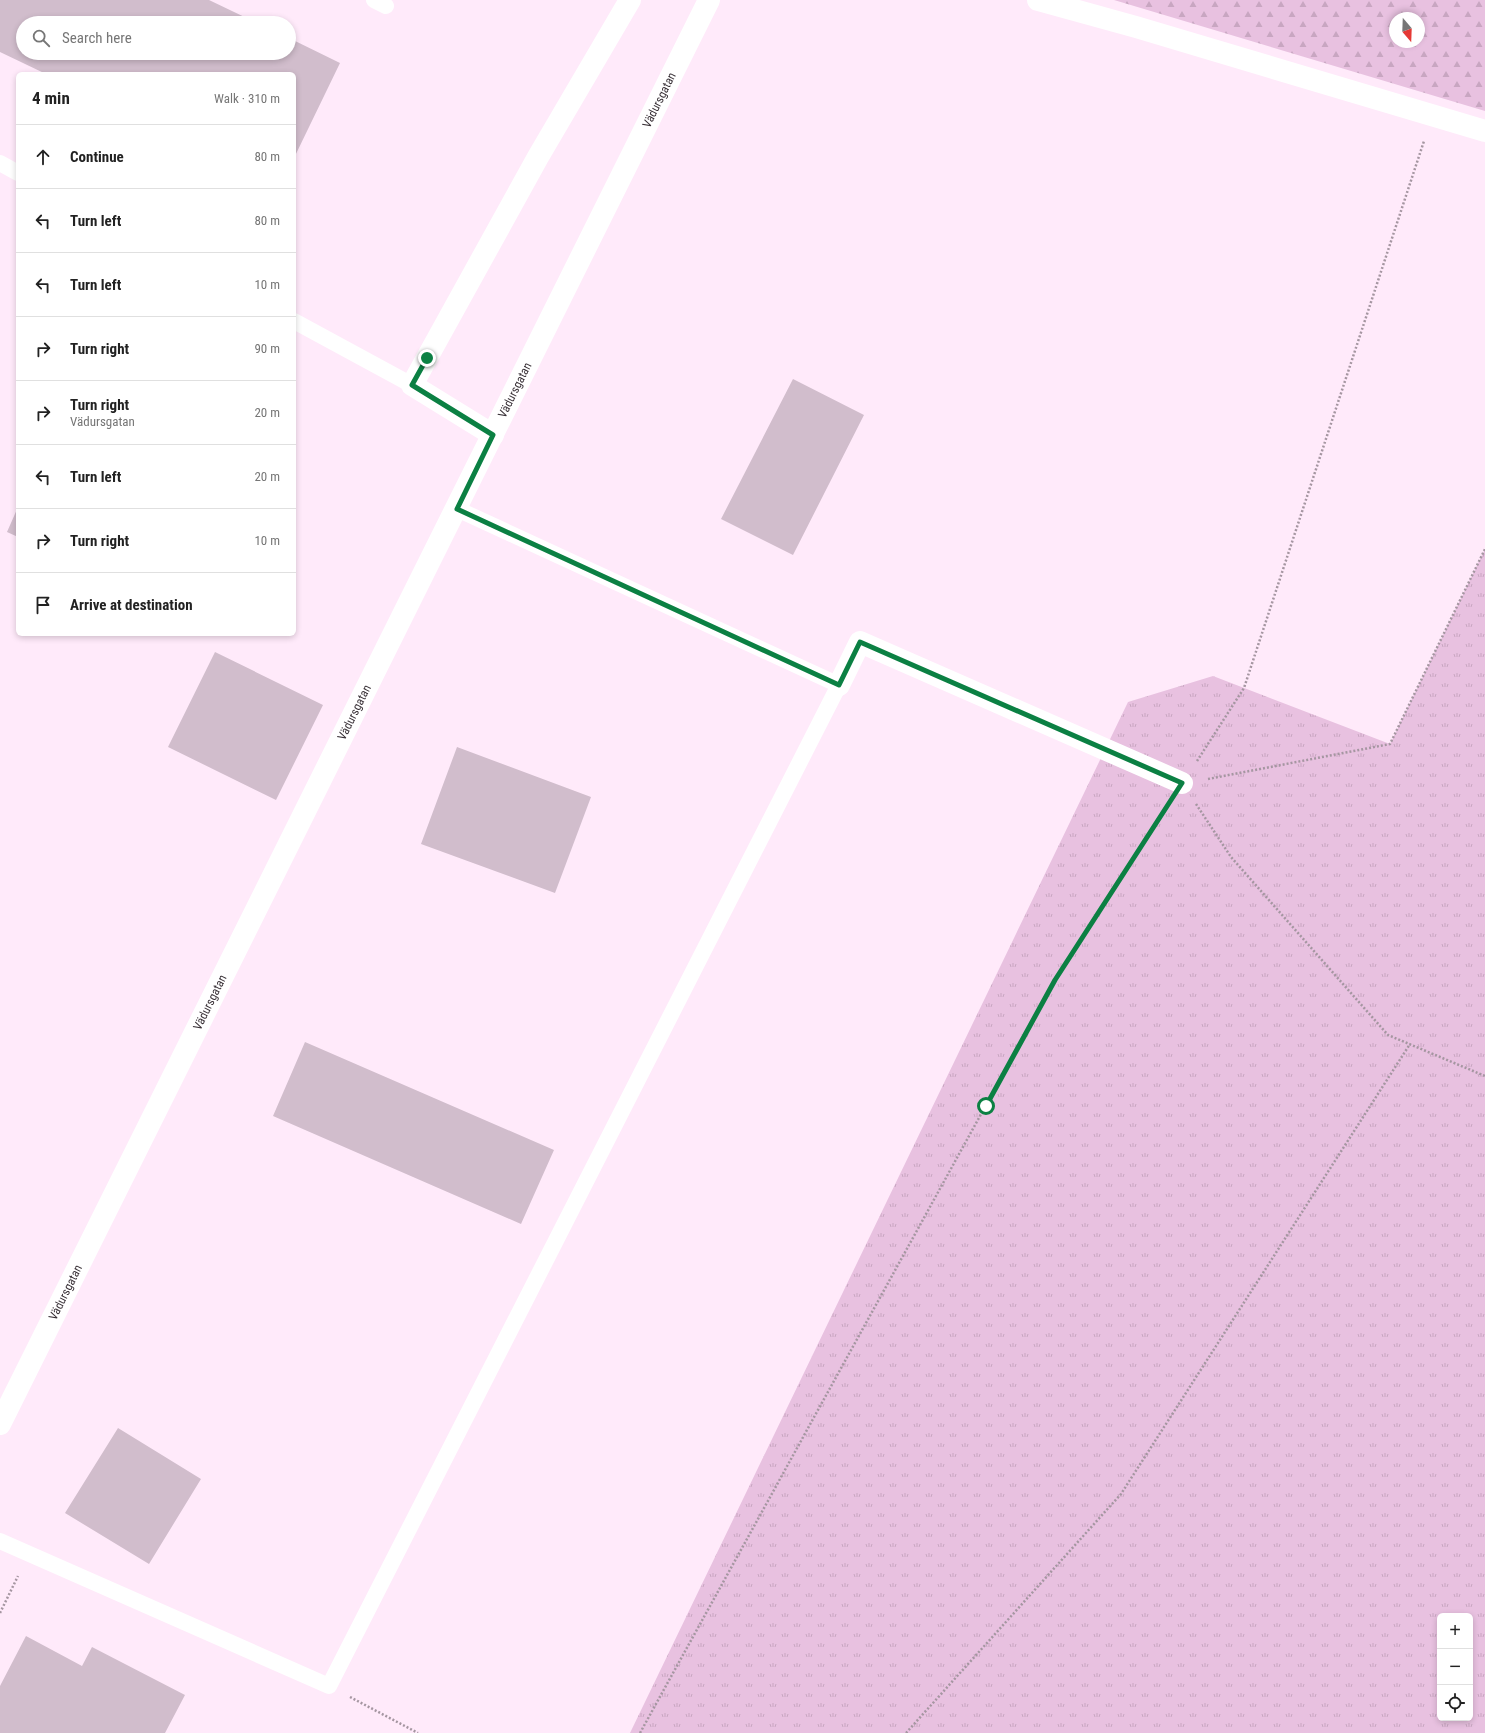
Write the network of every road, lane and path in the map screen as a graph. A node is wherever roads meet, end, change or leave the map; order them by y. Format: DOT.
graph roads {
  1 [pos="630,0"];
  2 [pos="709,0"];
  3 [pos="1038,0"];
  4 [pos="1432,116"];
  5 [pos="1485,132"];
  6 [pos="0,163"];
  7 [pos="16,172"];
  8 [pos="296,322"];
  9 [pos="412,385"];
  10 [pos="493,435"];
  11 [pos="457,509"];
  12 [pos="1485,549"];
  13 [pos="839,685"];
  14 [pos="1182,783"];
  15 [pos="1410,1044"];
  16 [pos="1485,1076"];
  17 [pos="0,1424"];
  18 [pos="0,1541"];
  19 [pos="29,1554"];
  20 [pos="0,1612"];
  21 [pos="329,1686"];
  22 [pos="418,1733"];
  23 [pos="640,1733"];
  24 [pos="906,1733"];
  1 -- 9 [label="street"];
  2 -- 10 [label="street, Vädursgatan"];
  3 -- 4 [label="street"];
  4 -- 5 [label="street"];
  4 -- 14 [label="path"];
  6 -- 7 [label="lane"];
  8 -- 9 [label="lane"];
  9 -- 10 [label="street"];
  10 -- 11 [label="street, Vädursgatan"];
  11 -- 13 [label="lane"];
  11 -- 17 [label="street, Vädursgatan"];
  12 -- 14 [label="path"];
  13 -- 14 [label="street"];
  13 -- 21 [label="lane"];
  14 -- 15 [label="path"];
  14 -- 23 [label="path"];
  15 -- 16 [label="path"];
  15 -- 24 [label="path"];
  18 -- 19 [label="lane"];
  19 -- 20 [label="path"];
  19 -- 21 [label="lane"];
  21 -- 22 [label="path"];
}
